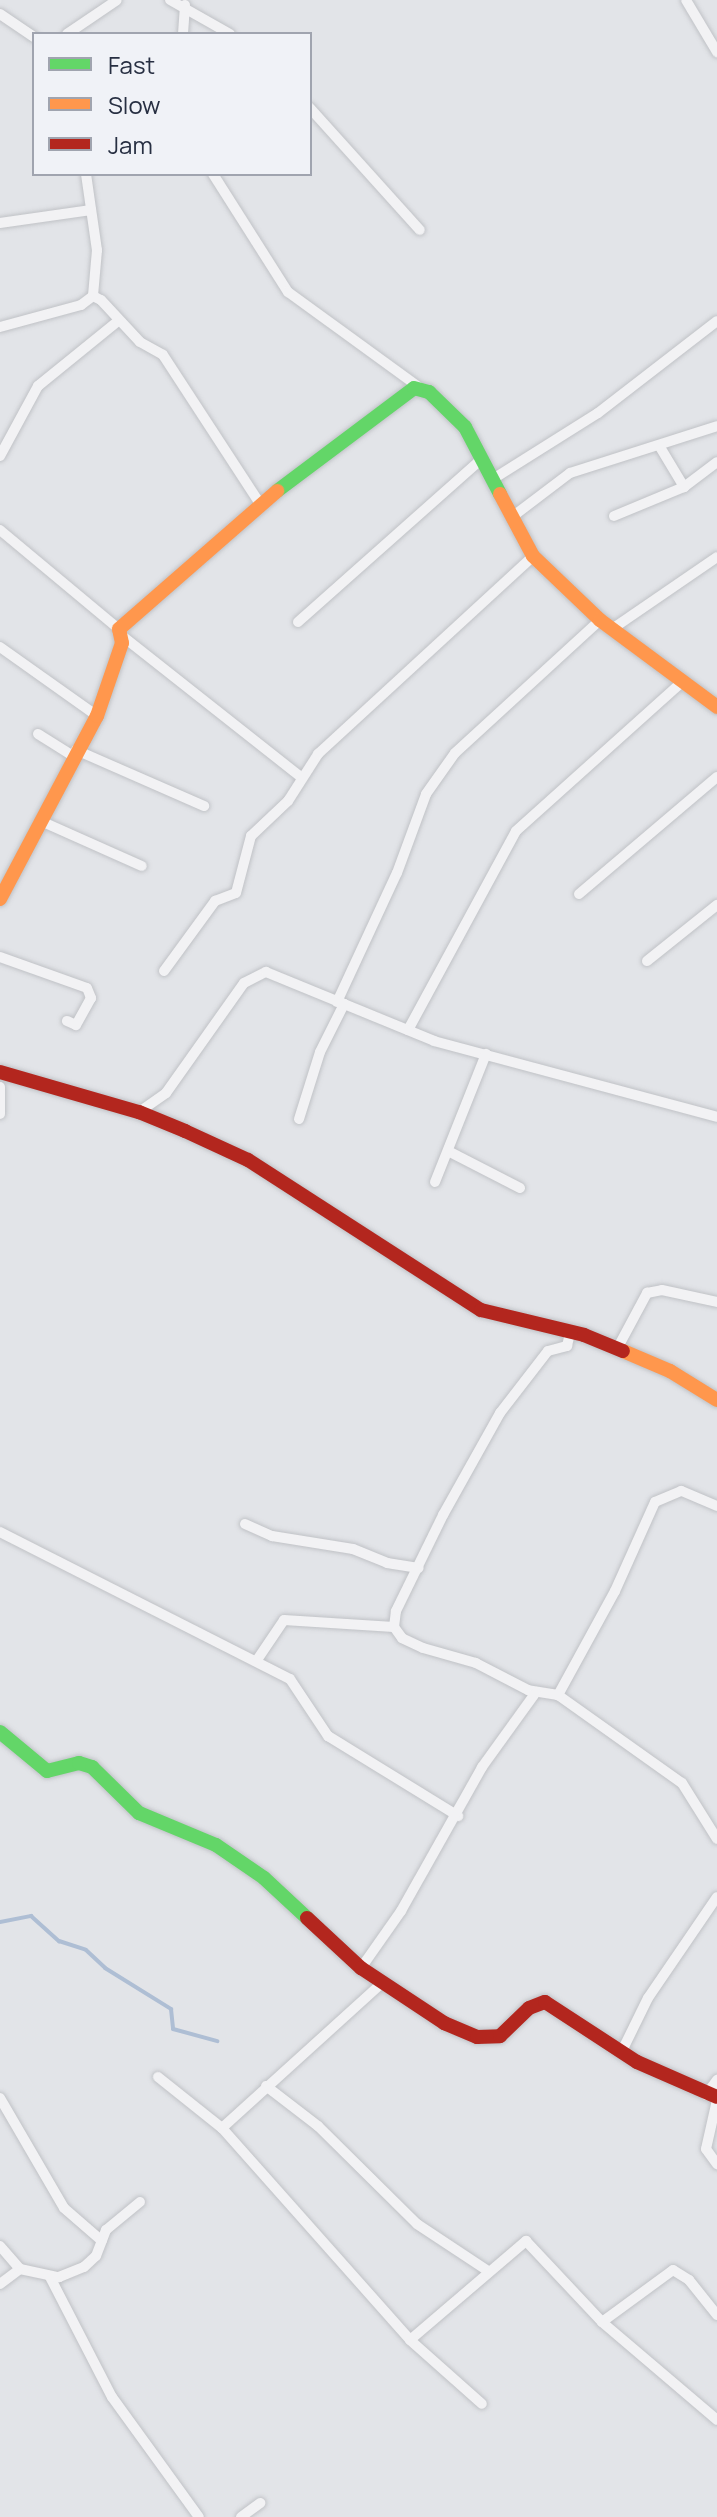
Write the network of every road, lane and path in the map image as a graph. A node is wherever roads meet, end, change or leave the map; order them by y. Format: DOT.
graph roads {
  1 [pos="117,0"];
  2 [pos="170,0"];
  3 [pos="686,0"];
  4 [pos="185,5"];
  5 [pos="0,14"];
  6 [pos="70,32"];
  7 [pos="183,32"];
  8 [pos="227,32"];
  9 [pos="32,36"];
  10 [pos="717,52"];
  11 [pos="312,110"];
  12 [pos="86,176"];
  13 [pos="214,176"];
  14 [pos="91,210"];
  15 [pos="0,223"];
  16 [pos="420,230"];
  17 [pos="93,296"];
  18 [pos="118,321"];
  19 [pos="717,321"];
  20 [pos="0,327"];
  21 [pos="422,389"];
  22 [pos="717,426"];
  23 [pos="660,447"];
  24 [pos="0,456"];
  25 [pos="483,458"];
  26 [pos="717,462"];
  27 [pos="493,479"];
  28 [pos="684,487"];
  29 [pos="260,504"];
  30 [pos="614,516"];
  31 [pos="512,517"];
  32 [pos="0,530"];
  33 [pos="533,556"];
  34 [pos="717,557"];
  35 [pos="298,622"];
  36 [pos="606,625"];
  37 [pos="120,632"];
  38 [pos="0,647"];
  39 [pos="680,684"];
  40 [pos="717,707"];
  41 [pos="97,716"];
  42 [pos="38,734"];
  43 [pos="75,753"];
  44 [pos="301,777"];
  45 [pos="717,777"];
  46 [pos="204,806"];
  47 [pos="43,822"];
  48 [pos="142,866"];
  49 [pos="579,894"];
  50 [pos="0,899"];
  51 [pos="717,905"];
  52 [pos="0,957"];
  53 [pos="647,961"];
  54 [pos="164,971"];
  55 [pos="340,1003"];
  56 [pos="67,1021"];
  57 [pos="408,1030"];
  58 [pos="486,1054"];
  59 [pos="0,1072"];
  60 [pos="0,1087"];
  61 [pos="157,1104"];
  62 [pos="139,1112"];
  63 [pos="0,1114"];
  64 [pos="717,1117"];
  65 [pos="299,1119"];
  66 [pos="157,1122"];
  67 [pos="448,1151"];
  68 [pos="435,1182"];
  69 [pos="520,1188"];
  70 [pos="717,1302"];
  71 [pos="570,1333"];
  72 [pos="617,1349"];
  73 [pos="717,1400"];
  74 [pos="717,1506"];
  75 [pos="245,1524"];
  76 [pos="0,1532"];
  77 [pos="419,1568"];
  78 [pos="394,1627"];
  79 [pos="257,1660"];
  80 [pos="536,1692"];
  81 [pos="558,1695"];
  82 [pos="0,1732"];
  83 [pos="458,1816"];
  84 [pos="717,1839"];
  85 [pos="717,1897"];
  86 [pos="361,1968"];
  87 [pos="381,1984"];
  88 [pos="621,2053"];
  89 [pos="158,2077"];
  90 [pos="717,2080"];
  91 [pos="266,2086"];
  92 [pos="713,2097"];
  93 [pos="0,2098"];
  94 [pos="222,2128"];
  95 [pos="717,2164"];
  96 [pos="140,2202"];
  97 [pos="102,2241"];
  98 [pos="0,2246"];
  99 [pos="20,2269"];
  100 [pos="488,2271"];
  101 [pos="50,2277"];
  102 [pos="0,2284"];
  103 [pos="717,2315"];
  104 [pos="602,2322"];
  105 [pos="410,2340"];
  106 [pos="482,2404"];
  107 [pos="717,2420"];
  108 [pos="260,2503"];
  109 [pos="199,2517"];
  110 [pos="241,2517"];
  1 -- 6 [label="street"];
  2 -- 4 [label="street"];
  3 -- 10 [label="street"];
  4 -- 7 [label="street"];
  4 -- 8 [label="street"];
  5 -- 9 [label="street"];
  11 -- 16 [label="street"];
  12 -- 14 [label="street"];
  13 -- 21 [label="street"];
  14 -- 15 [label="street"];
  14 -- 17 [label="street"];
  17 -- 18 [label="street"];
  17 -- 20 [label="street"];
  18 -- 24 [label="street"];
  18 -- 29 [label="street"];
  19 -- 27 [label="street"];
  21 -- 25 [label="street"];
  21 -- 29 [label="street"];
  22 -- 23 [label="street"];
  23 -- 28 [label="street"];
  23 -- 31 [label="street"];
  25 -- 27 [label="street"];
  25 -- 35 [label="street"];
  26 -- 28 [label="street"];
  27 -- 31 [label="street"];
  28 -- 30 [label="street"];
  29 -- 37 [label="street"];
  31 -- 33 [label="street"];
  32 -- 37 [label="street"];
  33 -- 36 [label="street"];
  33 -- 44 [label="street"];
  34 -- 36 [label="street"];
  36 -- 39 [label="street"];
  36 -- 55 [label="street"];
  37 -- 41 [label="street"];
  37 -- 44 [label="street"];
  38 -- 41 [label="street"];
  39 -- 40 [label="street"];
  39 -- 57 [label="street"];
  41 -- 43 [label="street"];
  42 -- 43 [label="street"];
  43 -- 46 [label="street"];
  43 -- 47 [label="street"];
  44 -- 54 [label="street"];
  45 -- 49 [label="street"];
  47 -- 48 [label="street"];
  47 -- 50 [label="street"];
  51 -- 53 [label="street"];
  52 -- 56 [label="street"];
  55 -- 57 [label="street"];
  55 -- 61 [label="street"];
  55 -- 65 [label="street"];
  57 -- 58 [label="street"];
  58 -- 64 [label="street"];
  58 -- 67 [label="street"];
  59 -- 62 [label="street"];
  60 -- 63 [label="street"];
  61 -- 62 [label="street"];
  61 -- 66 [label="street"];
  62 -- 66 [label="street"];
  66 -- 71 [label="street"];
  67 -- 68 [label="street"];
  67 -- 69 [label="street"];
  70 -- 72 [label="street"];
  71 -- 72 [label="street"];
  71 -- 77 [label="street"];
  72 -- 73 [label="street"];
  74 -- 81 [label="street"];
  75 -- 77 [label="street"];
  76 -- 79 [label="street"];
  77 -- 78 [label="street"];
  78 -- 79 [label="street"];
  78 -- 80 [label="street"];
  79 -- 83 [label="street"];
  80 -- 81 [label="street"];
  80 -- 83 [label="street"];
  81 -- 84 [label="street"];
  82 -- 86 [label="street"];
  83 -- 86 [label="street"];
  85 -- 88 [label="street"];
  86 -- 87 [label="street"];
  87 -- 88 [label="street"];
  87 -- 91 [label="street"];
  88 -- 92 [label="street"];
  89 -- 94 [label="street"];
  90 -- 92 [label="street"];
  91 -- 94 [label="street"];
  91 -- 100 [label="street"];
  92 -- 95 [label="street"];
  93 -- 97 [label="street"];
  94 -- 105 [label="street"];
  96 -- 97 [label="street"];
  97 -- 101 [label="street"];
  98 -- 99 [label="street"];
  99 -- 101 [label="street"];
  99 -- 102 [label="street"];
  100 -- 104 [label="street"];
  100 -- 105 [label="street"];
  101 -- 109 [label="street"];
  103 -- 104 [label="street"];
  104 -- 107 [label="street"];
  105 -- 106 [label="street"];
  108 -- 110 [label="street"];
}
